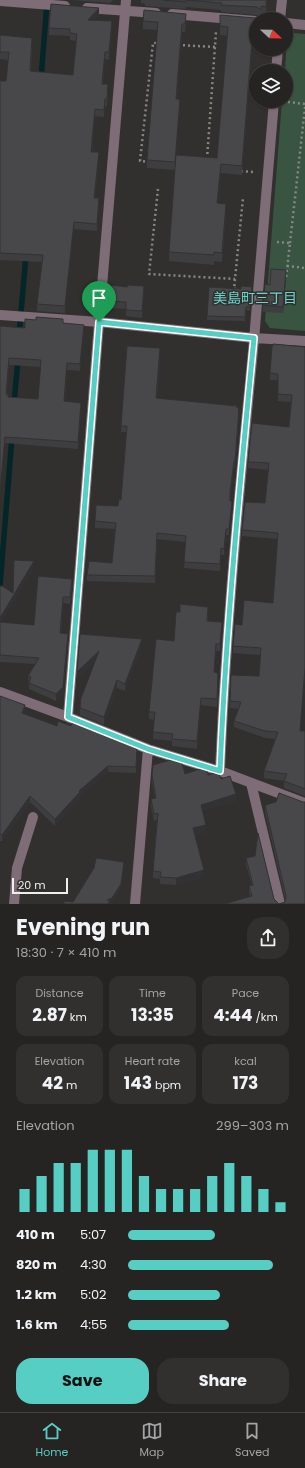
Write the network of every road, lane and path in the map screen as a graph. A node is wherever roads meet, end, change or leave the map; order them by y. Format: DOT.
graph roads {
  1 [pos="126,0"];
  2 [pos="282,0"];
  3 [pos="0,1"];
  4 [pos="125,11"];
  5 [pos="281,12"];
  6 [pos="216,18"];
  7 [pos="249,20"];
  8 [pos="293,24"];
  9 [pos="305,25"];
  10 [pos="161,43"];
  11 [pos="176,44"];
  12 [pos="216,47"];
  13 [pos="305,106"];
  14 [pos="273,108"];
  15 [pos="207,160"];
  16 [pos="155,162"];
  17 [pos="237,171"];
  18 [pos="268,174"];
  19 [pos="158,189"];
  20 [pos="243,198"];
  21 [pos="262,242"];
  22 [pos="290,243"];
  23 [pos="288,266"];
  24 [pos="305,268"];
  25 [pos="286,278"];
  26 [pos="235,279"];
  27 [pos="258,290"];
  28 [pos="0,315"];
  29 [pos="99,322"];
  30 [pos="254,338"];
  31 [pos="305,341"];
  32 [pos="0,692"];
  33 [pos="68,717"];
  34 [pos="148,749"];
  35 [pos="220,771"];
  36 [pos="251,783"];
  37 [pos="305,802"];
  38 [pos="33,817"];
  39 [pos="14,904"];
  40 [pos="135,904"];
  41 [pos="280,904"];
  1 -- 4 [label="street"];
  2 -- 5 [label="street"];
  3 -- 4 [label="street"];
  4 -- 6 [label="street"];
  4 -- 29 [label="street"];
  6 -- 7 [label="street"];
  6 -- 12 [label="path"];
  8 -- 9 [label="street"];
  10 -- 16 [label="path"];
  11 -- 12 [label="path"];
  12 -- 15 [label="path"];
  13 -- 22 [label="path"];
  14 -- 18 [label="street"];
  17 -- 18 [label="path"];
  18 -- 21 [label="street"];
  19 -- 26 [label="path"];
  20 -- 26 [label="path"];
  21 -- 22 [label="path"];
  21 -- 27 [label="street"];
  22 -- 23 [label="path"];
  23 -- 24 [label="path"];
  23 -- 25 [label="path"];
  26 -- 27 [label="path"];
  27 -- 30 [label="street"];
  28 -- 29 [label="street"];
  29 -- 30 [label="street"];
  29 -- 33 [label="street"];
  30 -- 31 [label="street"];
  30 -- 35 [label="street"];
  32 -- 33 [label="street"];
  33 -- 34 [label="street"];
  34 -- 35 [label="street"];
  34 -- 40 [label="street"];
  35 -- 36 [label="street"];
  36 -- 37 [label="street"];
  36 -- 41 [label="street"];
  38 -- 39 [label="street"];
}
